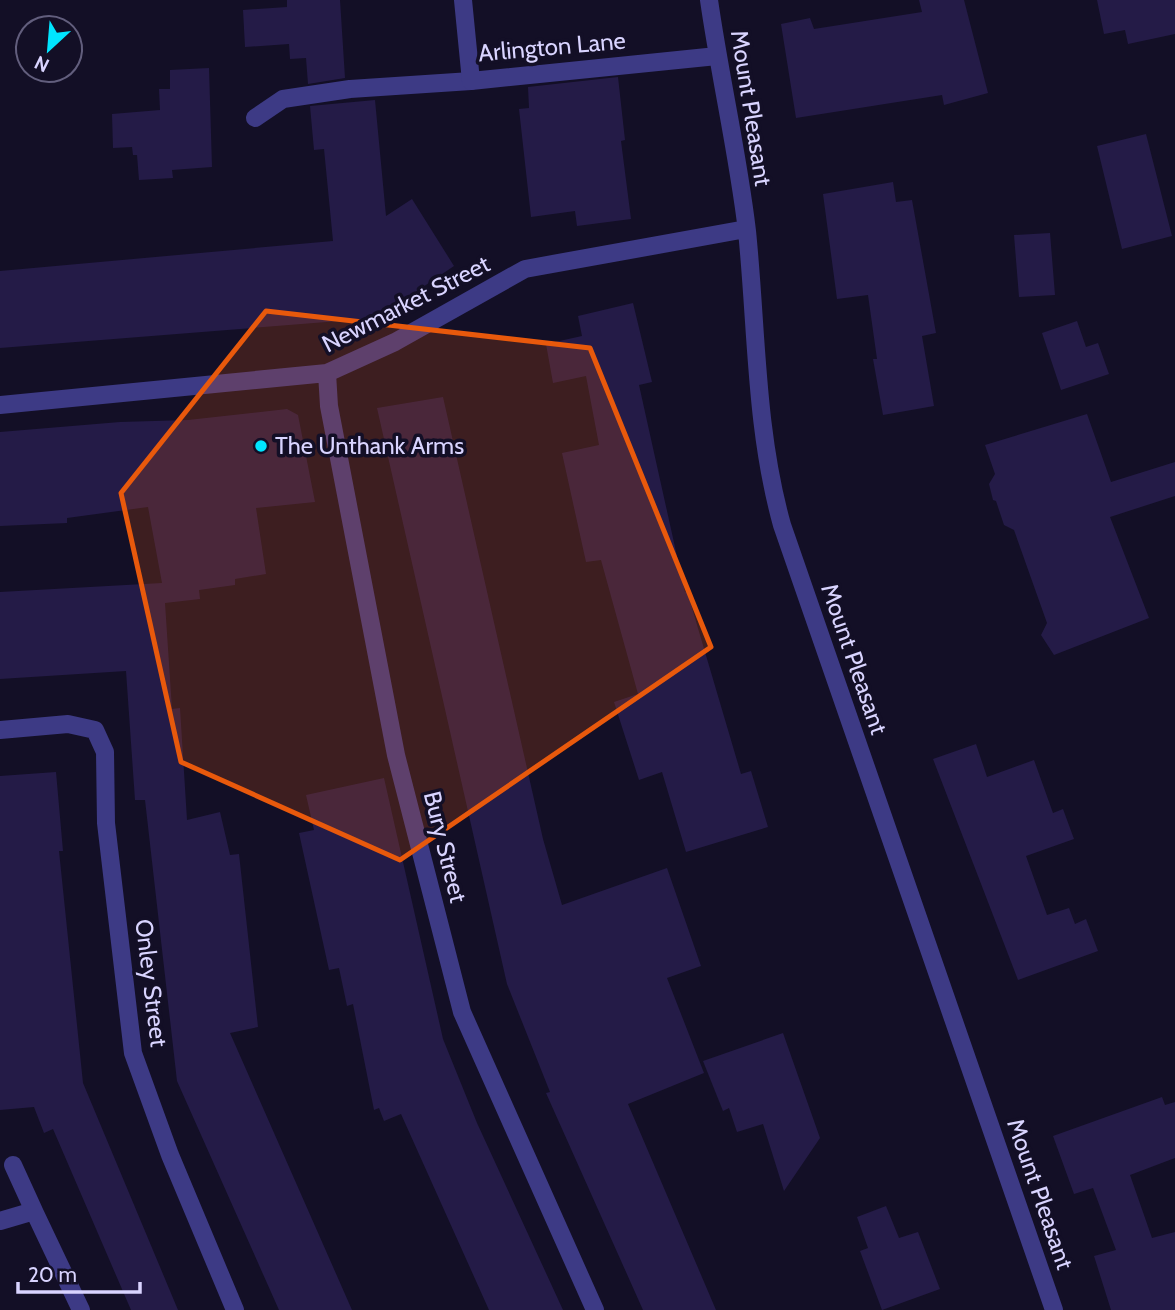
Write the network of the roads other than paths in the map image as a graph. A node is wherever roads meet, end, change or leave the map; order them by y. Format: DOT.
graph roads {
  1 [pos="463,0"];
  2 [pos="709,0"];
  3 [pos="717,56"];
  4 [pos="471,81"];
  5 [pos="255,118"];
  6 [pos="747,229"];
  7 [pos="327,373"];
  8 [pos="0,405"];
  9 [pos="0,730"];
  10 [pos="13,1165"];
  11 [pos="34,1211"];
  12 [pos="0,1221"];
  13 [pos="81,1310"];
  14 [pos="235,1310"];
  15 [pos="595,1310"];
  16 [pos="1054,1310"];
  1 -- 4 [label="street, Arlington Lane"];
  2 -- 3 [label="street, Mount Pleasant"];
  3 -- 4 [label="street, Arlington Lane"];
  3 -- 6 [label="street, Mount Pleasant"];
  4 -- 5 [label="street"];
  6 -- 7 [label="street, Newmarket Street"];
  6 -- 16 [label="street, Mount Pleasant"];
  7 -- 8 [label="street, Newmarket Street"];
  7 -- 15 [label="street, Bury Street"];
  9 -- 14 [label="street, Onley Street"];
  10 -- 11 [label="street"];
  11 -- 12 [label="street"];
  11 -- 13 [label="street"];
}
